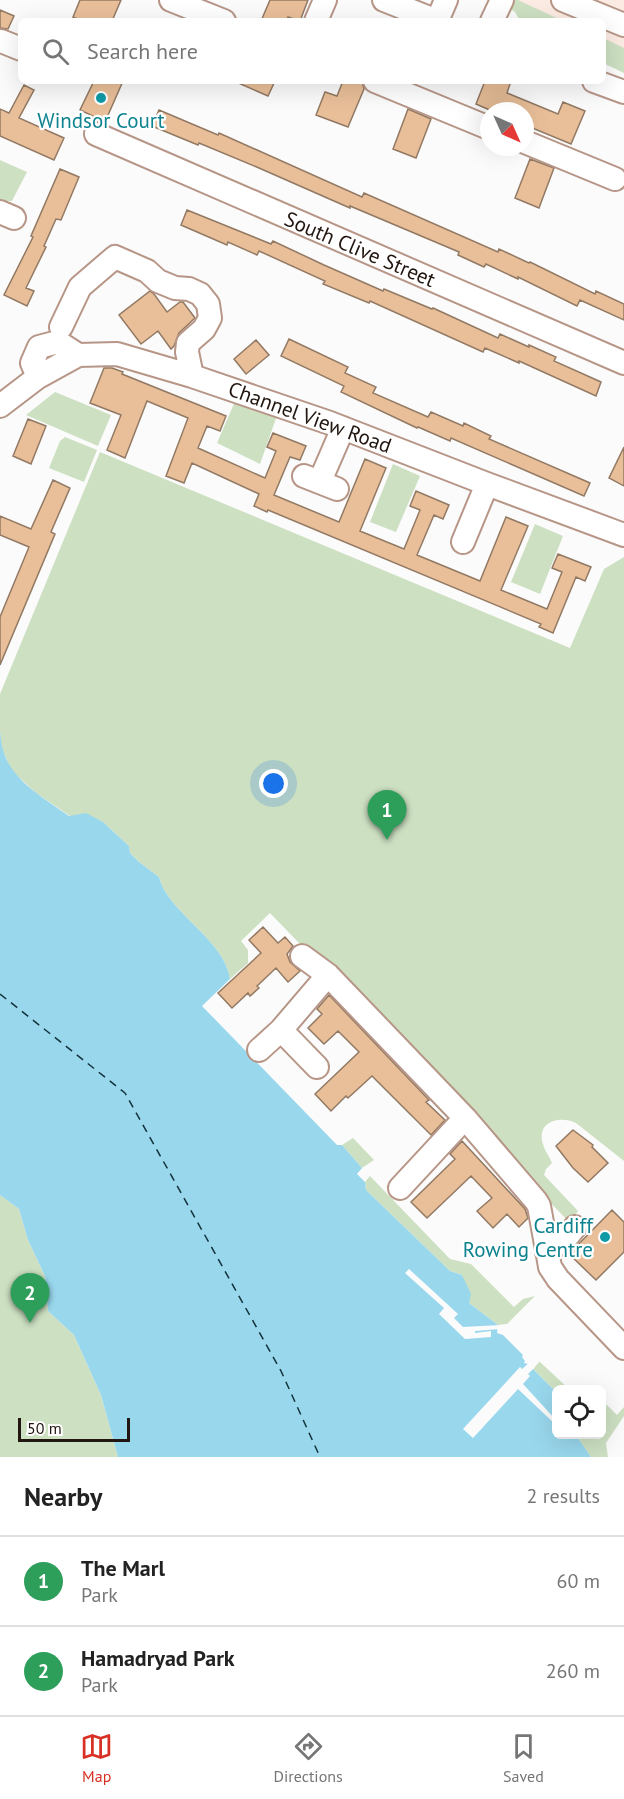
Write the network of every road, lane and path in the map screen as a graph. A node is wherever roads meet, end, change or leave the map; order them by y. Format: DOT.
graph roads {
  1 [pos="171,0"];
  2 [pos="325,0"];
  3 [pos="384,0"];
  4 [pos="446,0"];
  5 [pos="502,0"];
  6 [pos="563,0"];
  7 [pos="216,18"];
  8 [pos="317,18"];
  9 [pos="429,18"];
  10 [pos="438,18"];
  11 [pos="493,18"];
  12 [pos="605,18"];
  13 [pos="606,18"];
  14 [pos="624,26"];
  15 [pos="382,84"];
  16 [pos="602,84"];
  17 [pos="624,92"];
  18 [pos="480,124"];
  19 [pos="96,134"];
  20 [pos="534,146"];
  21 [pos="615,178"];
  22 [pos="61,327"];
  23 [pos="624,363"];
  24 [pos="192,376"];
  25 [pos="0,406"];
  26 [pos="343,428"];
  27 [pos="320,482"];
  28 [pos="487,484"];
  29 [pos="624,535"];
  30 [pos="464,543"];
  31 [pos="302,956"];
  32 [pos="328,975"];
  33 [pos="281,1030"];
  34 [pos="259,1050"];
  35 [pos="317,1066"];
  36 [pos="465,1118"];
  37 [pos="400,1188"];
  38 [pos="575,1227"];
  39 [pos="547,1252"];
  40 [pos="624,1348"];
  1 -- 7 [label="street"];
  2 -- 8 [label="street"];
  3 -- 9 [label="street"];
  4 -- 10 [label="street"];
  5 -- 11 [label="street"];
  6 -- 12 [label="street"];
  13 -- 14 [label="street"];
  15 -- 18 [label="street"];
  16 -- 17 [label="street"];
  19 -- 23 [label="street, South Clive Street"];
  20 -- 21 [label="street"];
  22 -- 24 [label="street"];
  24 -- 25 [label="street, Channel View Road"];
  24 -- 26 [label="street, Channel View Road"];
  26 -- 27 [label="street"];
  26 -- 28 [label="street, Channel View Road"];
  28 -- 29 [label="street, Channel View Road"];
  28 -- 30 [label="street"];
  31 -- 32 [label="street"];
  32 -- 33 [label="street"];
  32 -- 36 [label="street"];
  33 -- 34 [label="street"];
  33 -- 35 [label="street"];
  36 -- 37 [label="street"];
  36 -- 39 [label="street"];
  38 -- 39 [label="street"];
  39 -- 40 [label="street"];
}
